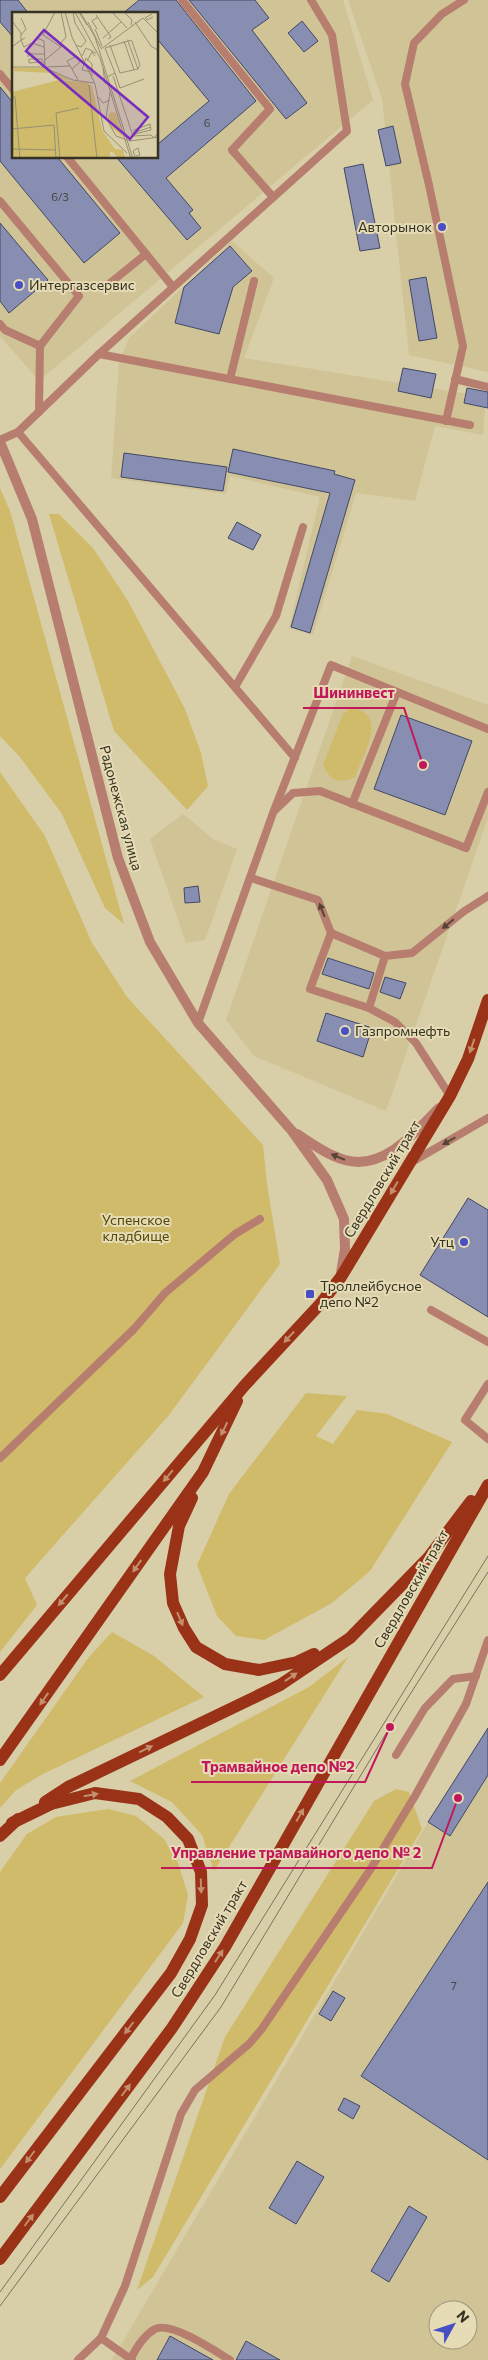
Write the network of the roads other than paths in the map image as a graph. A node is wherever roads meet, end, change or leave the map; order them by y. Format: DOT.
graph roads {
  1 [pos="182,0"];
  2 [pos="311,0"];
  3 [pos="464,0"];
  4 [pos="0,74"];
  5 [pos="12,89"];
  6 [pos="69,159"];
  7 [pos="272,197"];
  8 [pos="0,201"];
  9 [pos="146,254"];
  10 [pos="254,281"];
  11 [pos="173,287"];
  12 [pos="104,288"];
  13 [pos="0,324"];
  14 [pos="40,346"];
  15 [pos="99,354"];
  16 [pos="230,379"];
  17 [pos="455,379"];
  18 [pos="488,387"];
  19 [pos="39,412"];
  20 [pos="446,421"];
  21 [pos="470,425"];
  22 [pos="18,432"];
  23 [pos="0,441"];
  24 [pos="303,527"];
  25 [pos="235,687"];
  26 [pos="397,692"];
  27 [pos="488,729"];
  28 [pos="295,758"];
  29 [pos="488,792"];
  30 [pos="352,804"];
  31 [pos="273,813"];
  32 [pos="251,878"];
  33 [pos="488,896"];
  34 [pos="331,933"];
  35 [pos="385,956"];
  36 [pos="488,1000"];
  37 [pos="369,1008"];
  38 [pos="198,1023"];
  39 [pos="450,1096"];
  40 [pos="488,1118"];
  41 [pos="292,1131"];
  42 [pos="409,1163"];
  43 [pos="260,1219"];
  44 [pos="341,1277"];
  45 [pos="432,1310"];
  46 [pos="488,1342"];
  47 [pos="488,1384"];
  48 [pos="245,1385"];
  49 [pos="488,1439"];
  50 [pos="0,1458"];
  51 [pos="203,1472"];
  52 [pos="488,1479"];
  53 [pos="488,1485"];
  54 [pos="350,1638"];
  55 [pos="488,1640"];
  56 [pos="0,1675"];
  57 [pos="476,1676"];
  58 [pos="396,1755"];
  59 [pos="0,1760"];
  60 [pos="12,1823"];
  61 [pos="0,1836"];
  62 [pos="0,2197"];
  63 [pos="0,2259"];
  64 [pos="100,2338"];
  65 [pos="78,2360"];
  66 [pos="131,2360"];
  67 [pos="230,2360"];
  1 -- 7 [label="lane"];
  2 -- 7 [label="lane"];
  3 -- 17 [label="lane"];
  4 -- 5 [label="lane"];
  6 -- 9 [label="lane"];
  7 -- 11 [label="lane"];
  8 -- 14 [label="lane"];
  9 -- 11 [label="lane"];
  9 -- 12 [label="lane"];
  10 -- 16 [label="lane"];
  11 -- 15 [label="lane"];
  13 -- 14 [label="lane"];
  14 -- 19 [label="lane"];
  15 -- 16 [label="lane"];
  15 -- 19 [label="lane"];
  16 -- 20 [label="lane"];
  17 -- 18 [label="lane"];
  17 -- 20 [label="lane"];
  19 -- 22 [label="lane"];
  20 -- 21 [label="lane"];
  22 -- 23 [label="lane"];
  22 -- 25 [label="lane"];
  23 -- 38 [label="street, Радонежская улица"];
  24 -- 25 [label="lane"];
  25 -- 28 [label="lane"];
  26 -- 27 [label="lane"];
  26 -- 28 [label="lane"];
  26 -- 30 [label="lane"];
  28 -- 31 [label="lane"];
  29 -- 30 [label="lane"];
  30 -- 31 [label="lane"];
  31 -- 32 [label="lane"];
  34 -- 32 [label="lane, one-way"];
  32 -- 38 [label="lane"];
  33 -- 35 [label="lane, one-way"];
  34 -- 35 [label="lane"];
  34 -- 37 [label="lane"];
  35 -- 37 [label="lane"];
  36 -- 39 [label="main road, Свердловский тракт, one-way"];
  37 -- 39 [label="lane"];
  38 -- 41 [label="street, Радонежская улица"];
  39 -- 41 [label="street, one-way"];
  39 -- 42 [label="main road, Свердловский тракт"];
  40 -- 42 [label="lane, one-way"];
  41 -- 44 [label="street, Радонежская улица"];
  42 -- 44 [label="main road, Свердловский тракт, one-way"];
  43 -- 50 [label="lane"];
  44 -- 48 [label="main road, Свердловский тракт, one-way"];
  45 -- 46 [label="lane"];
  47 -- 49 [label="lane"];
  48 -- 51 [label="main road, one-way"];
  48 -- 56 [label="main road, Свердловский тракт, one-way"];
  51 -- 54 [label="main road, one-way"];
  51 -- 59 [label="main road, one-way"];
  52 -- 54 [label="main road"];
  63 -- 53 [label="main road, Свердловский тракт, one-way"];
  60 -- 54 [label="main road, one-way"];
  55 -- 57 [label="lane"];
  57 -- 58 [label="lane"];
  57 -- 64 [label="lane"];
  60 -- 61 [label="main road"];
  60 -- 62 [label="main road, one-way"];
  64 -- 65 [label="lane"];
  64 -- 66 [label="lane"];
  66 -- 67 [label="lane"];
}
